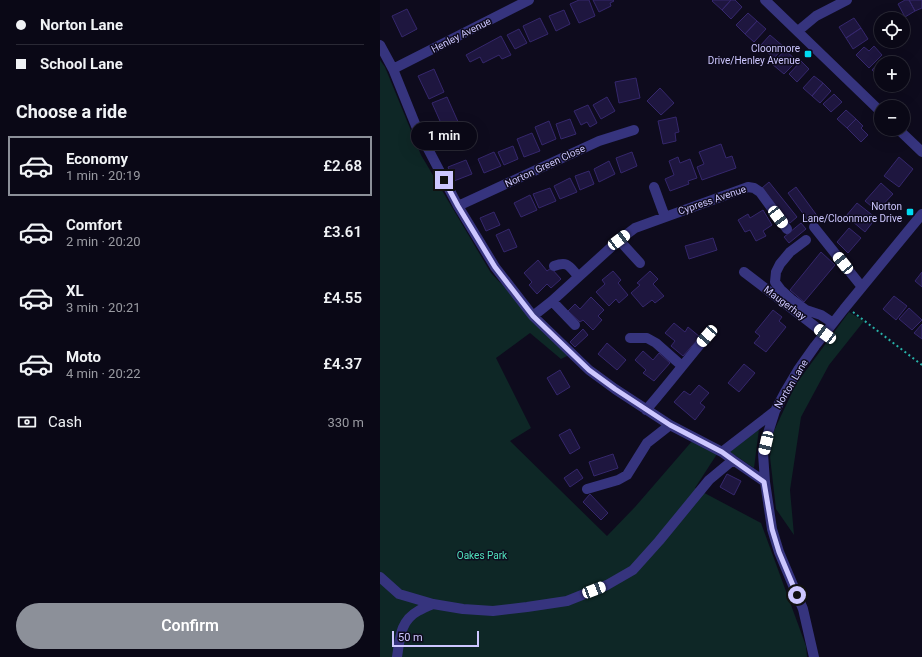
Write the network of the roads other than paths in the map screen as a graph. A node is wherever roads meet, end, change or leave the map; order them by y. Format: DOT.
graph roads {
  1 [pos="529,0"];
  2 [pos="765,0"];
  3 [pos="847,0"];
  4 [pos="798,31"];
  5 [pos="380,45"];
  6 [pos="393,69"];
  7 [pos="874,105"];
  8 [pos="634,130"];
  9 [pos="905,136"];
  10 [pos="922,152"];
  11 [pos="654,187"];
  12 [pos="458,206"];
  13 [pos="922,214"];
  14 [pos="665,217"];
  15 [pos="814,227"];
  16 [pos="787,229"];
  17 [pos="619,240"];
  18 [pos="806,240"];
  19 [pos="640,263"];
  20 [pos="554,266"];
  21 [pos="744,272"];
  22 [pos="578,276"];
  23 [pos="862,287"];
  24 [pos="552,301"];
  25 [pos="533,316"];
  26 [pos="834,323"];
  27 [pos="575,324"];
  28 [pos="825,334"];
  29 [pos="707,336"];
  30 [pos="630,338"];
  31 [pos="682,366"];
  32 [pos="646,410"];
  33 [pos="775,411"];
  34 [pos="670,425"];
  35 [pos="722,452"];
  36 [pos="733,460"];
  37 [pos="764,482"];
  38 [pos="587,489"];
  39 [pos="380,576"];
  40 [pos="433,604"];
  41 [pos="397,657"];
  42 [pos="814,657"];
  1 -- 6 [label="street, Henley Avenue"];
  2 -- 4 [label="street"];
  3 -- 4 [label="street"];
  4 -- 7 [label="street"];
  5 -- 6 [label="street"];
  6 -- 12 [label="street"];
  8 -- 12 [label="street, Norton Green Close"];
  9 -- 10 [label="street"];
  11 -- 14 [label="street, Cypress Avenue"];
  12 -- 25 [label="street"];
  13 -- 23 [label="street, Norton Lane"];
  14 -- 16 [label="street, Cypress Avenue"];
  14 -- 17 [label="street, Cypress Avenue"];
  15 -- 23 [label="street"];
  17 -- 19 [label="street"];
  17 -- 22 [label="street, Cypress Avenue"];
  18 -- 26 [label="street"];
  20 -- 22 [label="street"];
  21 -- 28 [label="street, Maugerhay"];
  22 -- 24 [label="street, Cypress Avenue"];
  23 -- 26 [label="street, Norton Lane"];
  24 -- 25 [label="street, Cypress Avenue"];
  24 -- 27 [label="street"];
  25 -- 32 [label="street"];
  26 -- 28 [label="street, Norton Lane"];
  28 -- 33 [label="street, Norton Lane"];
  29 -- 31 [label="street"];
  30 -- 31 [label="street"];
  31 -- 32 [label="street"];
  32 -- 34 [label="street"];
  33 -- 35 [label="street"];
  33 -- 37 [label="street, Norton Lane"];
  34 -- 35 [label="street"];
  34 -- 38 [label="street"];
  35 -- 36 [label="street"];
  36 -- 37 [label="street"];
  36 -- 40 [label="street"];
  37 -- 42 [label="street, Norton Lane"];
  39 -- 40 [label="street"];
  40 -- 41 [label="street"];
}
